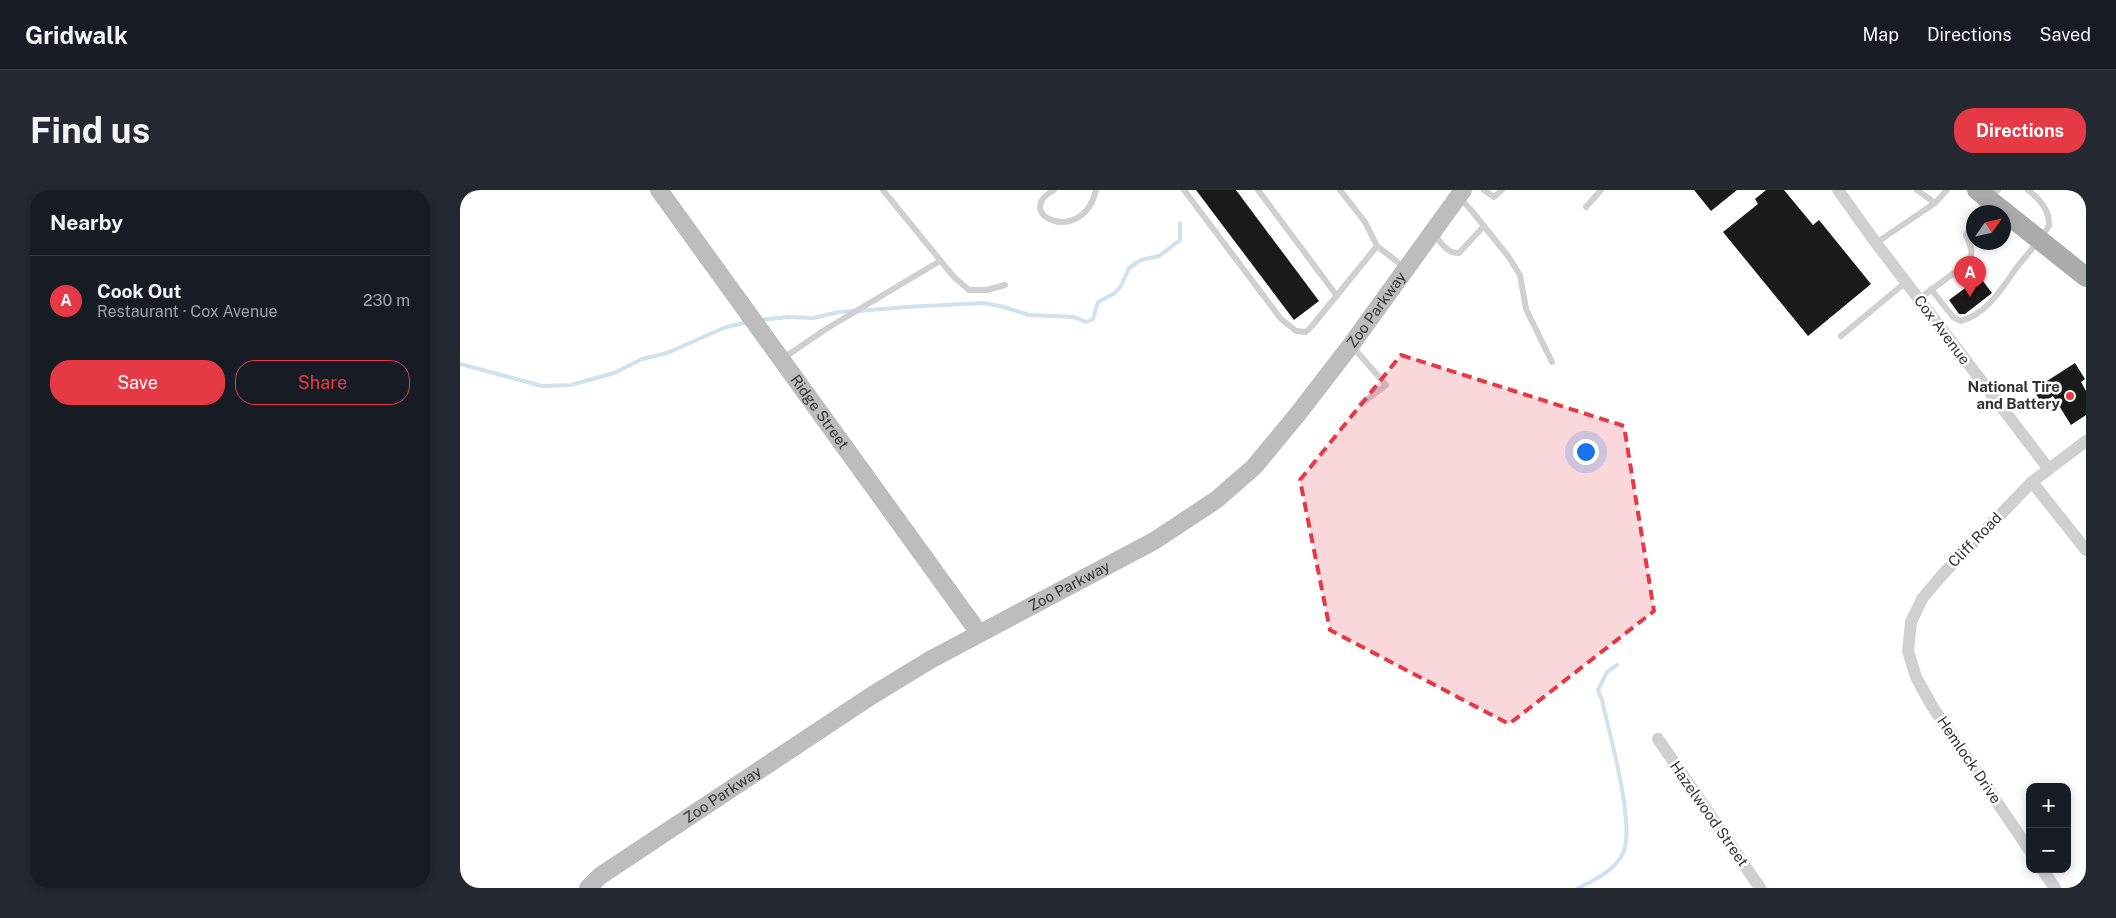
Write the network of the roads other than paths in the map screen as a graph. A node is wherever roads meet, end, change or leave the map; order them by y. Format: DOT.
graph roads {
  1 [pos="466,190"];
  2 [pos="659,190"];
  3 [pos="883,190"];
  4 [pos="1054,190"];
  5 [pos="1096,190"];
  6 [pos="1184,190"];
  7 [pos="1258,190"];
  8 [pos="1340,190"];
  9 [pos="1484,190"];
  10 [pos="1502,190"];
  11 [pos="1601,190"];
  12 [pos="1838,190"];
  13 [pos="1917,190"];
  14 [pos="1947,190"];
  15 [pos="2030,190"];
  16 [pos="460,193"];
  17 [pos="1461,193"];
  18 [pos="1985,198"];
  19 [pos="1934,203"];
  20 [pos="1586,207"];
  21 [pos="1484,226"];
  22 [pos="1433,233"];
  23 [pos="2040,240"];
  24 [pos="1876,243"];
  25 [pos="1377,246"];
  26 [pos="1972,250"];
  27 [pos="940,261"];
  28 [pos="1406,268"];
  29 [pos="2086,277"];
  30 [pos="1906,282"];
  31 [pos="1005,285"];
  32 [pos="1932,289"];
  33 [pos="1337,296"];
  34 [pos="1919,298"];
  35 [pos="1841,336"];
  36 [pos="1351,345"];
  37 [pos="781,360"];
  38 [pos="1552,362"];
  39 [pos="1361,404"];
  40 [pos="2086,441"];
  41 [pos="2048,468"];
  42 [pos="2032,482"];
  43 [pos="2086,550"];
  44 [pos="980,633"];
  45 [pos="1913,666"];
  46 [pos="1658,739"];
  47 [pos="2026,845"];
  48 [pos="2045,873"];
  49 [pos="588,888"];
  50 [pos="1760,888"];
  51 [pos="2055,888"];
  1 -- 16 [label="street"];
  2 -- 37 [label="main road, Ridge Street"];
  3 -- 27 [label="lane"];
  4 -- 5 [label="lane"];
  6 -- 33 [label="lane"];
  7 -- 33 [label="lane"];
  8 -- 25 [label="lane"];
  9 -- 10 [label="lane"];
  11 -- 20 [label="lane"];
  12 -- 24 [label="street, Cox Avenue"];
  13 -- 19 [label="lane"];
  14 -- 19 [label="lane"];
  15 -- 23 [label="lane"];
  17 -- 21 [label="lane"];
  17 -- 22 [label="main road, Zoo Parkway"];
  18 -- 23 [label="main road"];
  19 -- 24 [label="lane"];
  21 -- 22 [label="lane"];
  21 -- 38 [label="lane"];
  22 -- 28 [label="main road, Zoo Parkway"];
  23 -- 29 [label="main road"];
  23 -- 32 [label="lane"];
  24 -- 30 [label="street, Cox Avenue"];
  25 -- 28 [label="lane"];
  25 -- 33 [label="lane"];
  26 -- 32 [label="lane"];
  27 -- 31 [label="lane"];
  27 -- 37 [label="lane"];
  28 -- 36 [label="main road, Zoo Parkway"];
  30 -- 34 [label="street, Cox Avenue"];
  30 -- 35 [label="lane"];
  32 -- 34 [label="lane"];
  34 -- 41 [label="street, Cox Avenue"];
  36 -- 39 [label="lane"];
  36 -- 44 [label="main road, Zoo Parkway"];
  37 -- 44 [label="main road, Ridge Street"];
  40 -- 41 [label="street, Cliff Road"];
  41 -- 42 [label="street, Cliff Road"];
  42 -- 43 [label="street"];
  42 -- 45 [label="street, Cliff Road"];
  44 -- 49 [label="main road, Zoo Parkway"];
  45 -- 47 [label="street, Hemlock Drive"];
  46 -- 50 [label="street, Hazelwood Street"];
  48 -- 51 [label="street"];
}
